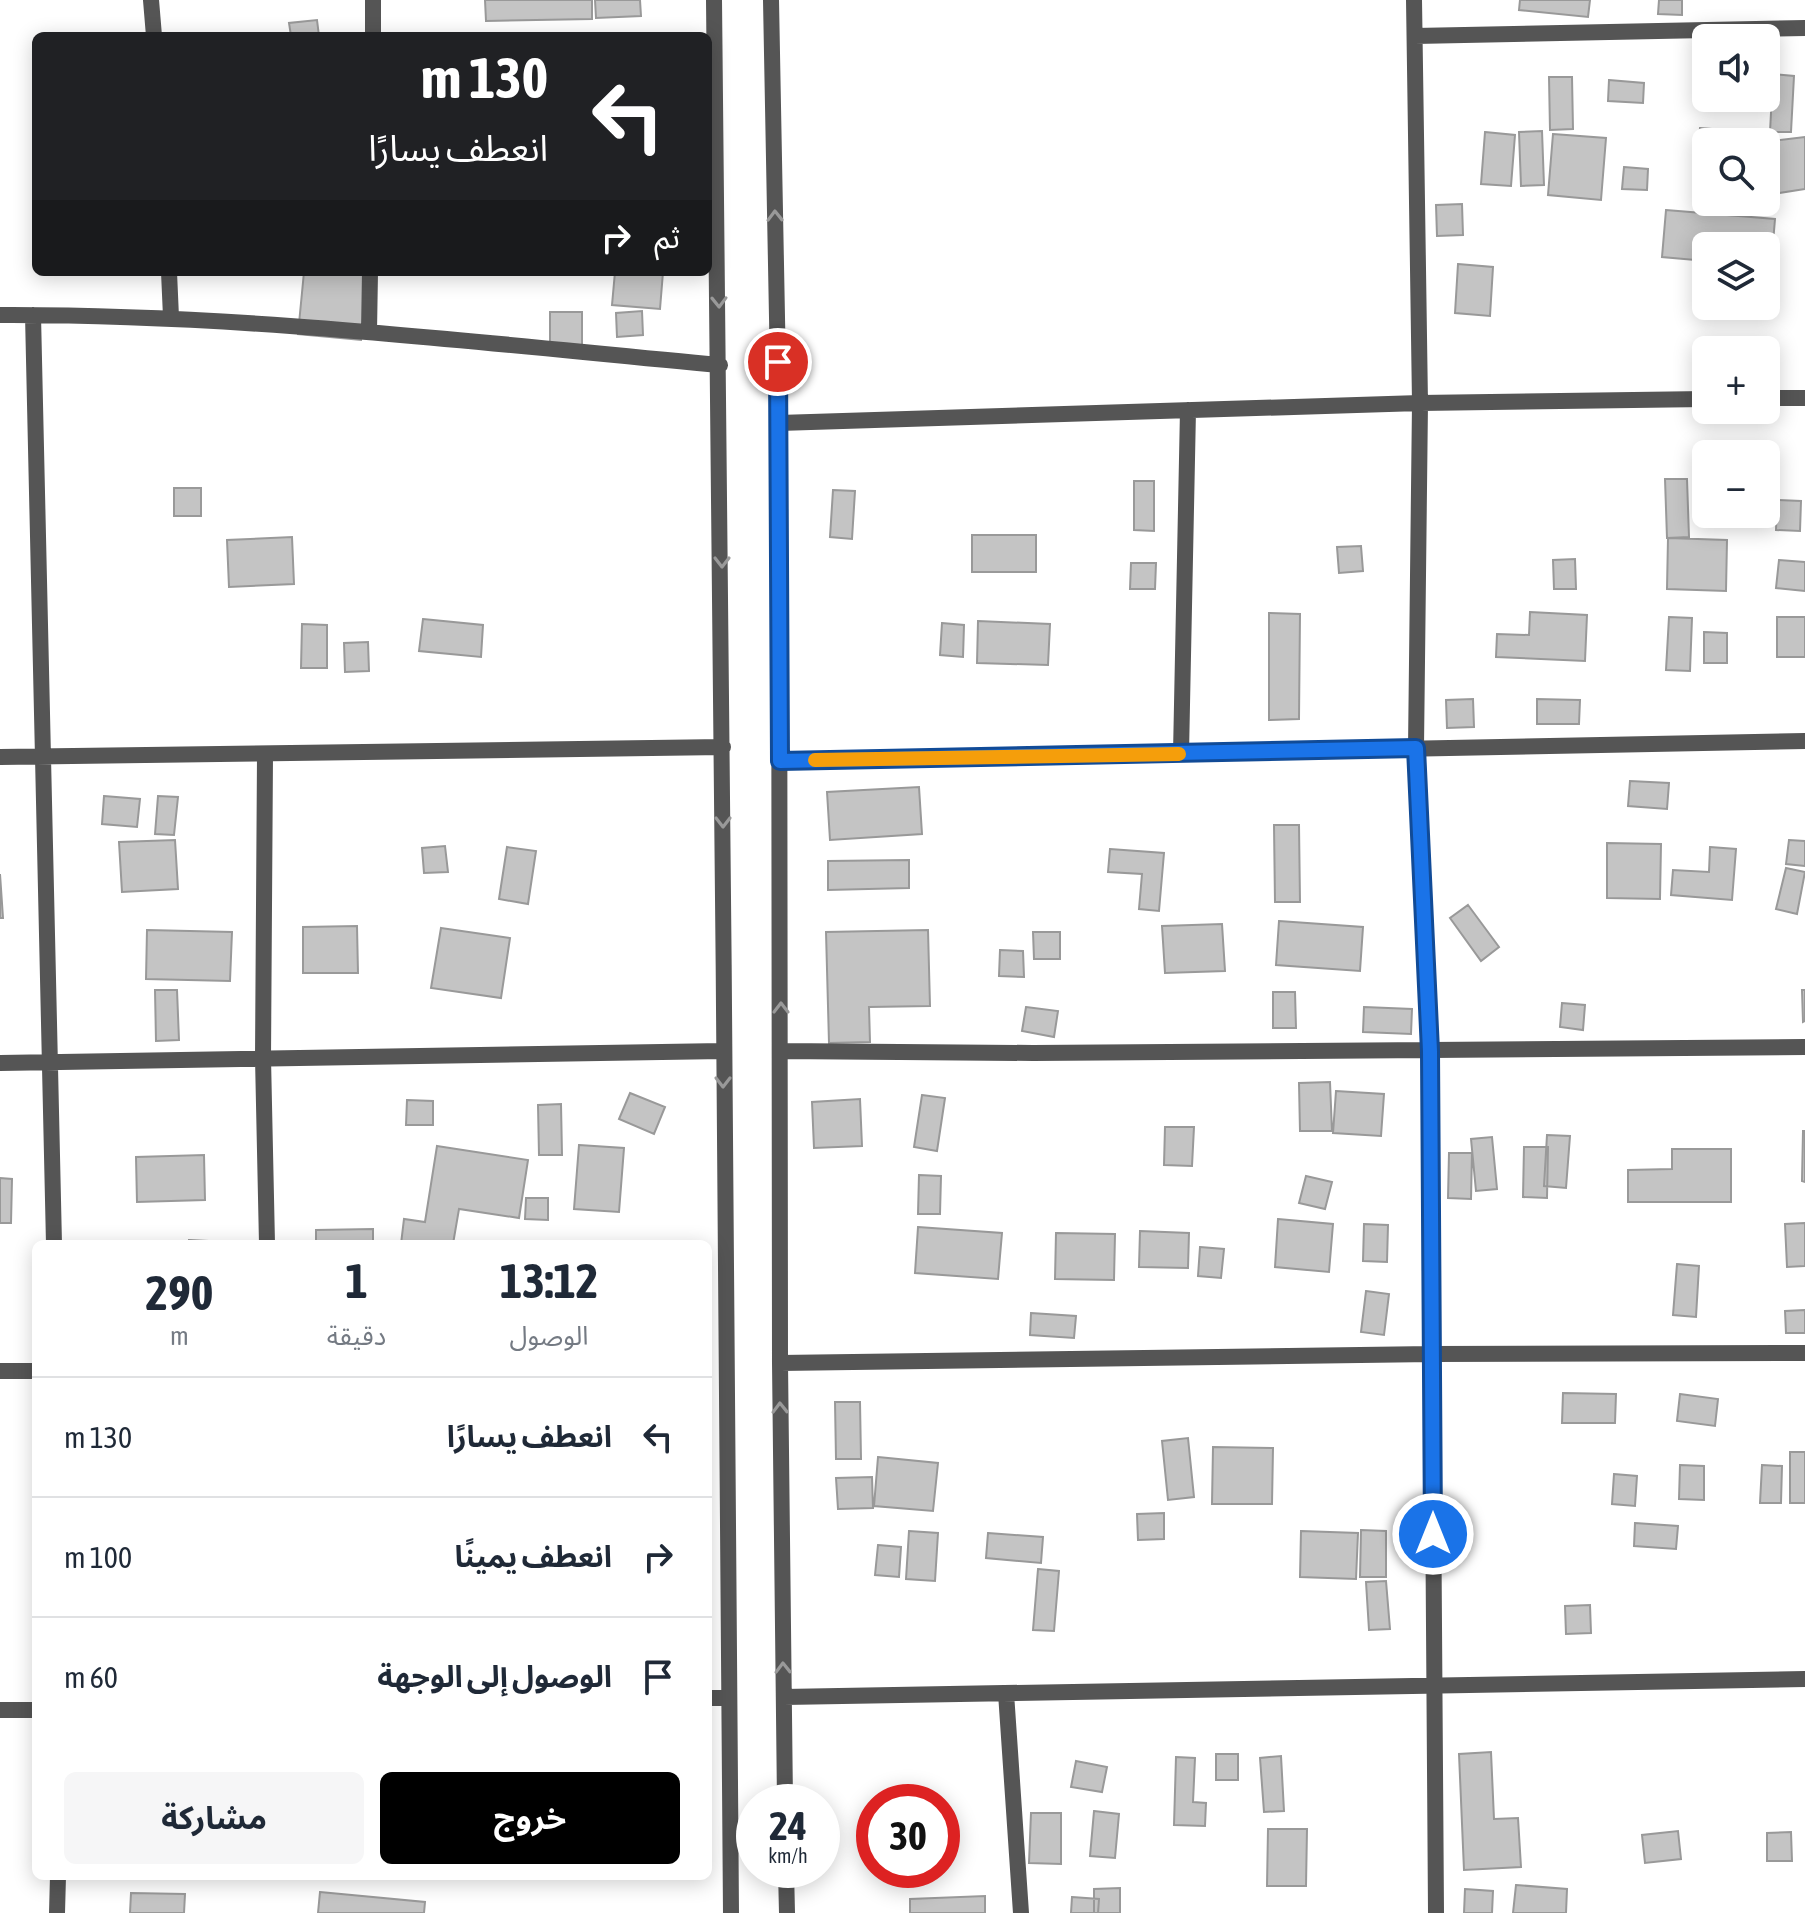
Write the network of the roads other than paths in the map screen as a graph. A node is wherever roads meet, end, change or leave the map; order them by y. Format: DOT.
graph roads {
  1 [pos="151,0"];
  2 [pos="373,0"];
  3 [pos="714,0"];
  4 [pos="771,0"];
  5 [pos="1414,0"];
  6 [pos="1805,28"];
  7 [pos="154,32"];
  8 [pos="373,32"];
  9 [pos="1415,36"];
  10 [pos="169,276"];
  11 [pos="370,276"];
  12 [pos="0,315"];
  13 [pos="33,315"];
  14 [pos="171,317"];
  15 [pos="369,332"];
  16 [pos="720,365"];
  17 [pos="1780,398"];
  18 [pos="1805,398"];
  19 [pos="1692,399"];
  20 [pos="1420,403"];
  21 [pos="1188,410"];
  22 [pos="779,423"];
  23 [pos="1805,741"];
  24 [pos="723,747"];
  25 [pos="1416,748"];
  26 [pos="1181,754"];
  27 [pos="265,755"];
  28 [pos="0,757"];
  29 [pos="42,757"];
  30 [pos="780,761"];
  31 [pos="1805,1047"];
  32 [pos="723,1051"];
  33 [pos="781,1051"];
  34 [pos="1430,1051"];
  35 [pos="263,1058"];
  36 [pos="50,1062"];
  37 [pos="0,1063"];
  38 [pos="54,1240"];
  39 [pos="267,1240"];
  40 [pos="1805,1353"];
  41 [pos="1432,1354"];
  42 [pos="716,1363"];
  43 [pos="780,1363"];
  44 [pos="0,1371"];
  45 [pos="32,1371"];
  46 [pos="1805,1679"];
  47 [pos="1434,1684"];
  48 [pos="1006,1693"];
  49 [pos="784,1697"];
  50 [pos="712,1698"];
  51 [pos="728,1698"];
  52 [pos="0,1710"];
  53 [pos="32,1710"];
  54 [pos="785,1784"];
  55 [pos="58,1880"];
  56 [pos="786,1888"];
  57 [pos="57,1913"];
  58 [pos="731,1913"];
  59 [pos="787,1913"];
  60 [pos="1021,1913"];
  61 [pos="1436,1913"];
  1 -- 7 [label="street"];
  2 -- 8 [label="street"];
  3 -- 16 [label="street, one-way"];
  22 -- 4 [label="street, one-way"];
  5 -- 9 [label="street"];
  6 -- 9 [label="street"];
  9 -- 20 [label="street"];
  10 -- 14 [label="street"];
  11 -- 15 [label="street"];
  12 -- 13 [label="street"];
  13 -- 14 [label="street"];
  13 -- 29 [label="street"];
  14 -- 15 [label="street"];
  15 -- 16 [label="street"];
  16 -- 24 [label="street, one-way"];
  17 -- 18 [label="street"];
  19 -- 20 [label="street"];
  20 -- 21 [label="street"];
  20 -- 25 [label="street"];
  21 -- 22 [label="street"];
  21 -- 26 [label="street"];
  22 -- 30 [label="street"];
  23 -- 25 [label="street"];
  24 -- 27 [label="street"];
  24 -- 32 [label="street, one-way"];
  25 -- 26 [label="street"];
  25 -- 34 [label="street"];
  26 -- 30 [label="street"];
  27 -- 29 [label="street"];
  27 -- 35 [label="street"];
  28 -- 29 [label="street"];
  29 -- 36 [label="street"];
  33 -- 30 [label="street, one-way"];
  31 -- 34 [label="street"];
  32 -- 35 [label="street"];
  32 -- 42 [label="street, one-way"];
  33 -- 34 [label="street"];
  33 -- 43 [label="street"];
  34 -- 41 [label="street"];
  35 -- 36 [label="street"];
  35 -- 39 [label="street"];
  36 -- 37 [label="street"];
  36 -- 38 [label="street"];
  40 -- 41 [label="street"];
  41 -- 43 [label="street"];
  41 -- 47 [label="street"];
  42 -- 51 [label="street"];
  49 -- 43 [label="street, one-way"];
  44 -- 45 [label="street"];
  46 -- 47 [label="street"];
  47 -- 48 [label="street"];
  47 -- 61 [label="street"];
  48 -- 49 [label="street"];
  48 -- 60 [label="street"];
  49 -- 54 [label="street"];
  50 -- 51 [label="street"];
  51 -- 58 [label="street"];
  52 -- 53 [label="street"];
  55 -- 57 [label="street"];
  56 -- 59 [label="street"];
}
